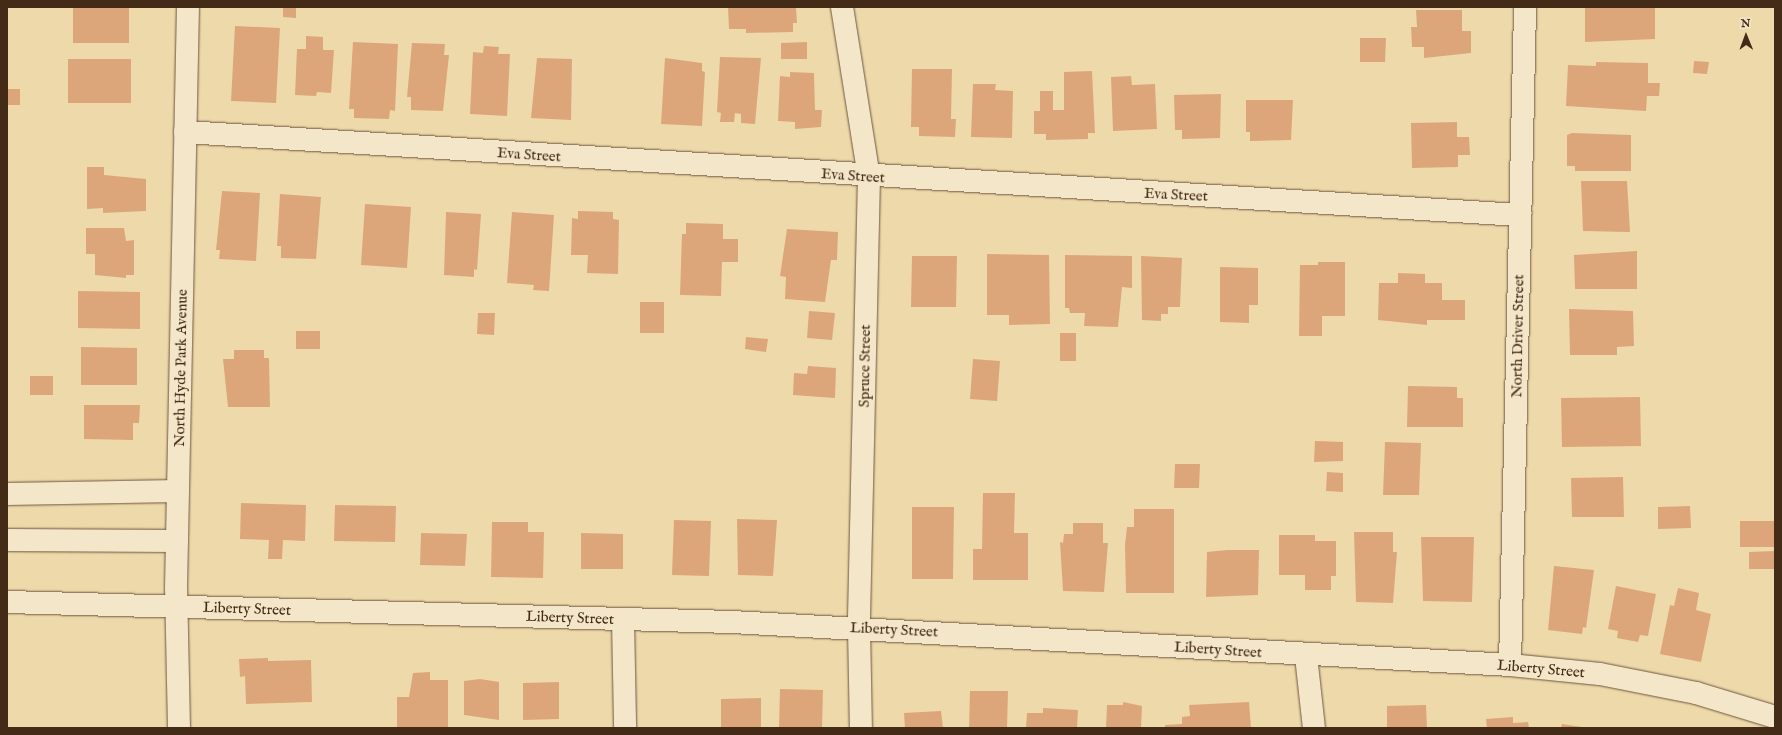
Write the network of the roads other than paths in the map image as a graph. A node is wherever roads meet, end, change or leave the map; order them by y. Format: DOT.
graph roads {
  1 [pos="188,7"];
  2 [pos="842,7"];
  3 [pos="1525,7"];
  4 [pos="185,132"];
  5 [pos="869,177"];
  6 [pos="1520,215"];
  7 [pos="178,491"];
  8 [pos="7,494"];
  9 [pos="7,540"];
  10 [pos="177,541"];
  11 [pos="7,602"];
  12 [pos="176,607"];
  13 [pos="623,619"];
  14 [pos="858,628"];
  15 [pos="1306,656"];
  16 [pos="1510,665"];
  17 [pos="1775,717"];
  18 [pos="179,728"];
  19 [pos="625,728"];
  20 [pos="861,728"];
  21 [pos="1314,728"];
  1 -- 4 [label="street, North Hyde Park Avenue"];
  2 -- 5 [label="street, Spruce Street"];
  3 -- 6 [label="street, North Driver Street"];
  4 -- 5 [label="street, Eva Street"];
  4 -- 7 [label="street, North Hyde Park Avenue"];
  5 -- 6 [label="street, Eva Street"];
  5 -- 14 [label="street, Spruce Street"];
  6 -- 16 [label="street, North Driver Street"];
  7 -- 8 [label="street"];
  7 -- 10 [label="street, North Hyde Park Avenue"];
  9 -- 10 [label="street"];
  10 -- 12 [label="street, North Hyde Park Avenue"];
  11 -- 12 [label="street, Liberty Street"];
  12 -- 13 [label="street, Liberty Street"];
  12 -- 18 [label="street, North Hyde Park Avenue"];
  13 -- 14 [label="street, Liberty Street"];
  13 -- 19 [label="street"];
  14 -- 15 [label="street, Liberty Street"];
  14 -- 20 [label="street, Spruce Street"];
  15 -- 16 [label="street, Liberty Street"];
  15 -- 21 [label="street"];
  16 -- 17 [label="street, Liberty Street"];
}
